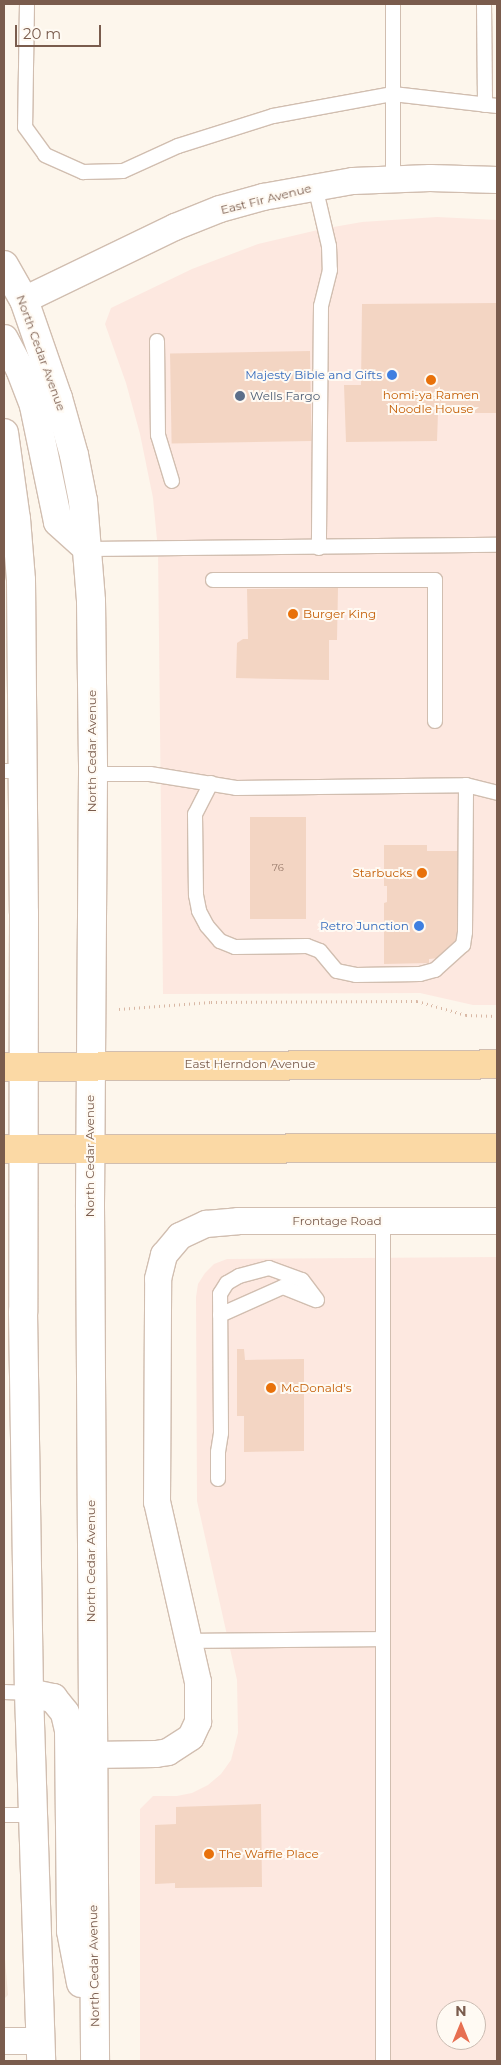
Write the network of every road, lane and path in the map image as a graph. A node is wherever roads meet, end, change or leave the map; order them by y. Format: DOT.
graph roads {
  1 [pos="27,4"];
  2 [pos="393,4"];
  3 [pos="484,4"];
  4 [pos="393,94"];
  5 [pos="491,106"];
  6 [pos="393,178"];
  7 [pos="497,180"];
  8 [pos="315,186"];
  9 [pos="4,265"];
  10 [pos="14,298"];
  11 [pos="4,339"];
  12 [pos="157,341"];
  13 [pos="4,433"];
  14 [pos="172,481"];
  15 [pos="497,545"];
  16 [pos="319,548"];
  17 [pos="88,549"];
  18 [pos="213,580"];
  19 [pos="435,721"];
  20 [pos="13,771"];
  21 [pos="93,774"];
  22 [pos="211,783"];
  23 [pos="466,785"];
  24 [pos="497,793"];
  25 [pos="156,1008"];
  26 [pos="497,1016"];
  27 [pos="497,1064"];
  28 [pos="90,1066"];
  29 [pos="13,1067"];
  30 [pos="497,1148"];
  31 [pos="13,1149"];
  32 [pos="90,1149"];
  33 [pos="383,1221"];
  34 [pos="497,1221"];
  35 [pos="220,1315"];
  36 [pos="218,1479"];
  37 [pos="383,1639"];
  38 [pos="188,1640"];
  39 [pos="16,1692"];
  40 [pos="91,1755"];
  41 [pos="4,1815"];
  42 [pos="32,1815"];
  43 [pos="4,2041"];
  44 [pos="41,2051"];
  45 [pos="95,2055"];
  46 [pos="383,2061"];
  1 -- 4 [label="lane"];
  2 -- 4 [label="lane"];
  3 -- 5 [label="lane"];
  4 -- 5 [label="lane"];
  4 -- 6 [label="lane"];
  6 -- 7 [label="street, East Fir Avenue"];
  6 -- 8 [label="street, East Fir Avenue"];
  8 -- 10 [label="street, East Fir Avenue"];
  8 -- 16 [label="lane"];
  9 -- 10 [label="main road, North Cedar Avenue"];
  10 -- 17 [label="main road, North Cedar Avenue"];
  11 -- 17 [label="main road"];
  12 -- 14 [label="lane"];
  13 -- 20 [label="main road"];
  15 -- 16 [label="lane"];
  16 -- 17 [label="lane"];
  17 -- 21 [label="main road, North Cedar Avenue"];
  18 -- 19 [label="lane"];
  20 -- 29 [label="main road"];
  21 -- 22 [label="lane"];
  21 -- 28 [label="main road, North Cedar Avenue"];
  22 -- 23 [label="lane"];
  22 -- 23 [label="lane"];
  23 -- 24 [label="lane"];
  25 -- 26 [label="path"];
  27 -- 28 [label="main road, East Herndon Avenue"];
  28 -- 29 [label="main road, East Herndon Avenue"];
  28 -- 32 [label="main road, North Cedar Avenue"];
  29 -- 31 [label="main road"];
  30 -- 32 [label="main road"];
  31 -- 32 [label="main road"];
  31 -- 39 [label="main road"];
  32 -- 40 [label="main road, North Cedar Avenue"];
  33 -- 34 [label="street, Frontage Road"];
  33 -- 37 [label="lane"];
  33 -- 38 [label="street, Frontage Road"];
  35 -- 35 [label="lane"];
  35 -- 36 [label="lane"];
  37 -- 38 [label="lane"];
  37 -- 46 [label="lane"];
  38 -- 40 [label="street"];
  39 -- 42 [label="main road"];
  39 -- 45 [label="main road"];
  40 -- 45 [label="main road, North Cedar Avenue"];
  41 -- 42 [label="lane"];
  42 -- 44 [label="main road"];
  43 -- 44 [label="street"];
}
